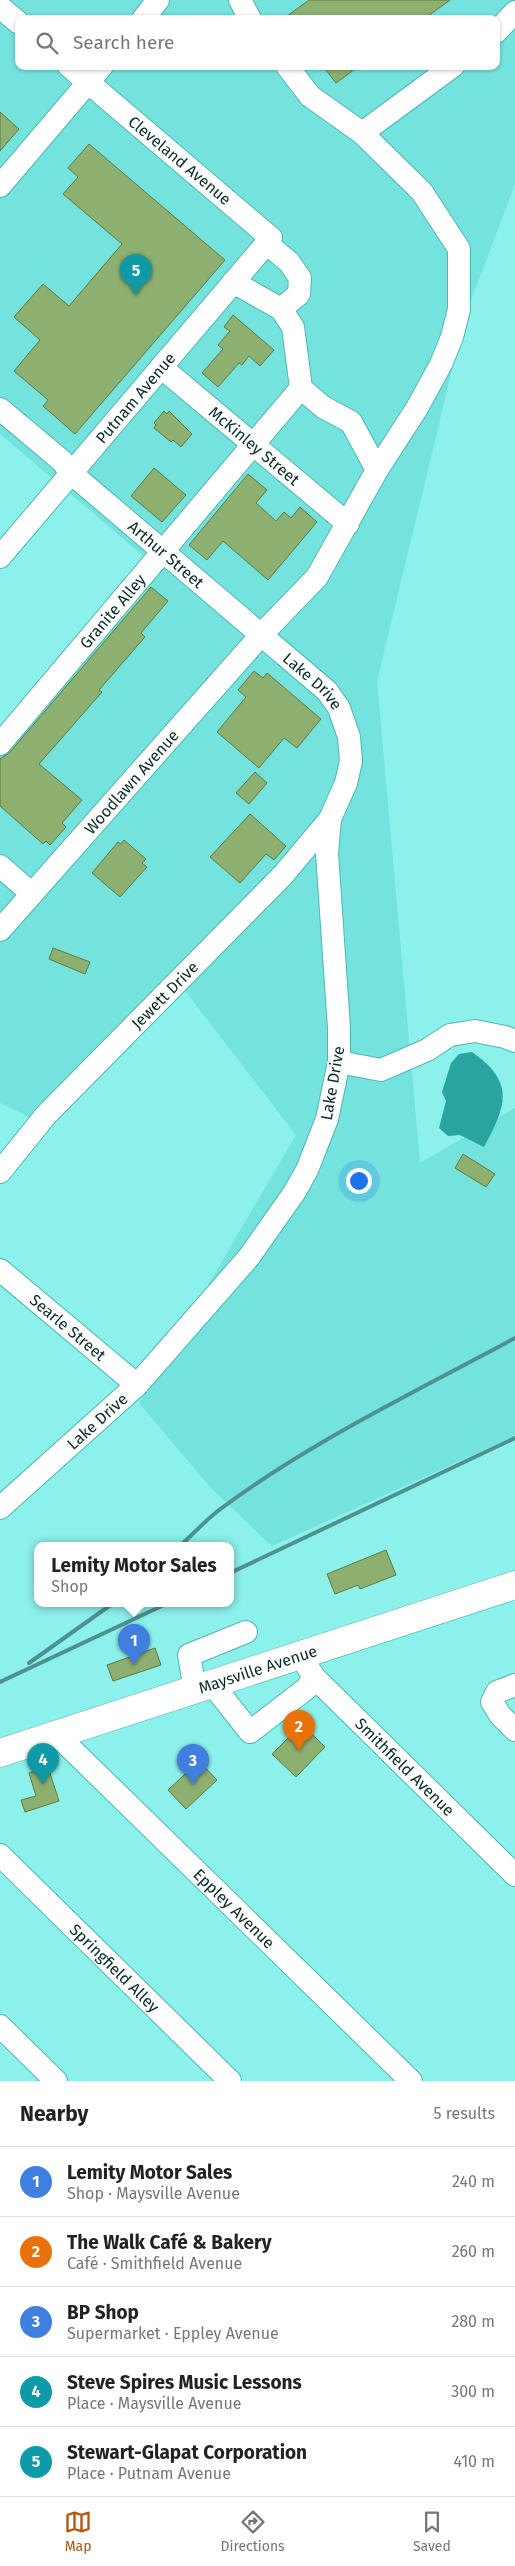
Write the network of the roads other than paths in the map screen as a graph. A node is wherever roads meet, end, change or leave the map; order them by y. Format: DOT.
graph roads {
  1 [pos="158,0"];
  2 [pos="240,0"];
  3 [pos="0,7"];
  4 [pos="515,12"];
  5 [pos="145,15"];
  6 [pos="248,15"];
  7 [pos="15,20"];
  8 [pos="500,28"];
  9 [pos="81,70"];
  10 [pos="290,70"];
  11 [pos="448,70"];
  12 [pos="95,75"];
  13 [pos="362,133"];
  14 [pos="0,186"];
  15 [pos="269,240"];
  16 [pos="233,282"];
  17 [pos="281,309"];
  18 [pos="161,367"];
  19 [pos="301,388"];
  20 [pos="0,409"];
  21 [pos="254,445"];
  22 [pos="377,470"];
  23 [pos="71,473"];
  24 [pos="348,524"];
  25 [pos="162,552"];
  26 [pos="0,557"];
  27 [pos="262,634"];
  28 [pos="0,744"];
  29 [pos="330,819"];
  30 [pos="0,866"];
  31 [pos="31,893"];
  32 [pos="0,930"];
  33 [pos="515,1041"];
  34 [pos="338,1062"];
  35 [pos="0,1172"];
  36 [pos="0,1270"];
  37 [pos="137,1385"];
  38 [pos="0,1508"];
  39 [pos="514,1589"];
  40 [pos="246,1632"];
  41 [pos="307,1666"];
  42 [pos="515,1685"];
  43 [pos="204,1687"];
  44 [pos="515,1730"];
  45 [pos="57,1735"];
  46 [pos="0,1754"];
  47 [pos="0,1854"];
  48 [pos="515,1875"];
  49 [pos="4,2038"];
  50 [pos="56,2081"];
  51 [pos="230,2081"];
  52 [pos="411,2081"];
  1 -- 5 [label="street"];
  2 -- 6 [label="street"];
  3 -- 7 [label="street"];
  4 -- 8 [label="street"];
  9 -- 12 [label="street, Cleveland Avenue"];
  10 -- 13 [label="street, Woodlawn Avenue"];
  11 -- 13 [label="street"];
  12 -- 14 [label="street"];
  12 -- 15 [label="street, Cleveland Avenue"];
  13 -- 22 [label="street, Woodlawn Avenue"];
  15 -- 16 [label="street, Putnam Avenue"];
  15 -- 17 [label="street, Cleveland Avenue"];
  16 -- 17 [label="street"];
  16 -- 18 [label="street, Putnam Avenue"];
  17 -- 19 [label="street"];
  18 -- 21 [label="street, McKinley Street"];
  18 -- 23 [label="street, Putnam Avenue"];
  19 -- 21 [label="street, Granite Alley"];
  19 -- 22 [label="street"];
  20 -- 23 [label="street, Arthur Street"];
  21 -- 24 [label="street, McKinley Street"];
  21 -- 25 [label="street, Granite Alley"];
  22 -- 24 [label="street, Woodlawn Avenue"];
  23 -- 25 [label="street, Arthur Street"];
  23 -- 26 [label="street, Putnam Avenue"];
  24 -- 27 [label="street, Woodlawn Avenue"];
  25 -- 27 [label="street, Arthur Street"];
  25 -- 28 [label="street, Granite Alley"];
  27 -- 29 [label="street, Lake Drive"];
  27 -- 31 [label="street, Woodlawn Avenue"];
  29 -- 34 [label="street, Lake Drive"];
  29 -- 35 [label="street, Jewett Drive"];
  30 -- 31 [label="street"];
  31 -- 32 [label="street, Woodlawn Avenue"];
  33 -- 34 [label="street"];
  34 -- 37 [label="street, Lake Drive"];
  36 -- 37 [label="street, Searle Street"];
  37 -- 38 [label="street, Lake Drive"];
  39 -- 41 [label="main road, Maysville Avenue"];
  40 -- 43 [label="street"];
  41 -- 43 [label="main road, Maysville Avenue"];
  41 -- 43 [label="street"];
  41 -- 48 [label="street, Smithfield Avenue"];
  42 -- 44 [label="street"];
  43 -- 45 [label="main road, Maysville Avenue"];
  45 -- 46 [label="main road, Maysville Avenue"];
  45 -- 52 [label="street, Eppley Avenue"];
  47 -- 51 [label="street, Springfield Alley"];
  49 -- 50 [label="street"];
}
